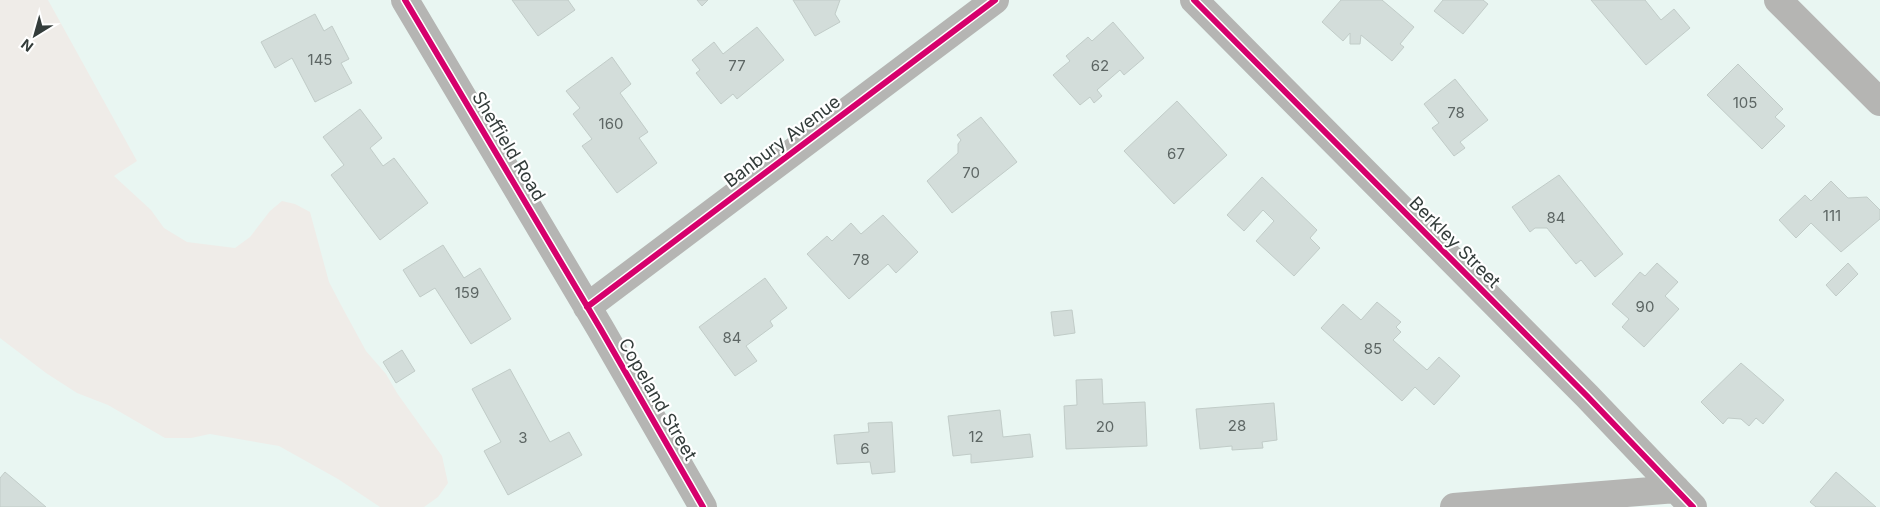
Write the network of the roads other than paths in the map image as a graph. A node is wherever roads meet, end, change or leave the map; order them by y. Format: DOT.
graph roads {
  1 [pos="405,0"];
  2 [pos="994,0"];
  3 [pos="1194,0"];
  4 [pos="1778,0"];
  5 [pos="1880,102"];
  6 [pos="587,307"];
  7 [pos="1684,498"];
  8 [pos="702,507"];
  9 [pos="1454,507"];
  1 -- 6 [label="street, Sheffield Road"];
  2 -- 6 [label="street, Banbury Avenue"];
  3 -- 7 [label="street, Berkley Street"];
  4 -- 5 [label="street"];
  6 -- 8 [label="street, Copeland Street"];
  7 -- 9 [label="street"];
}
